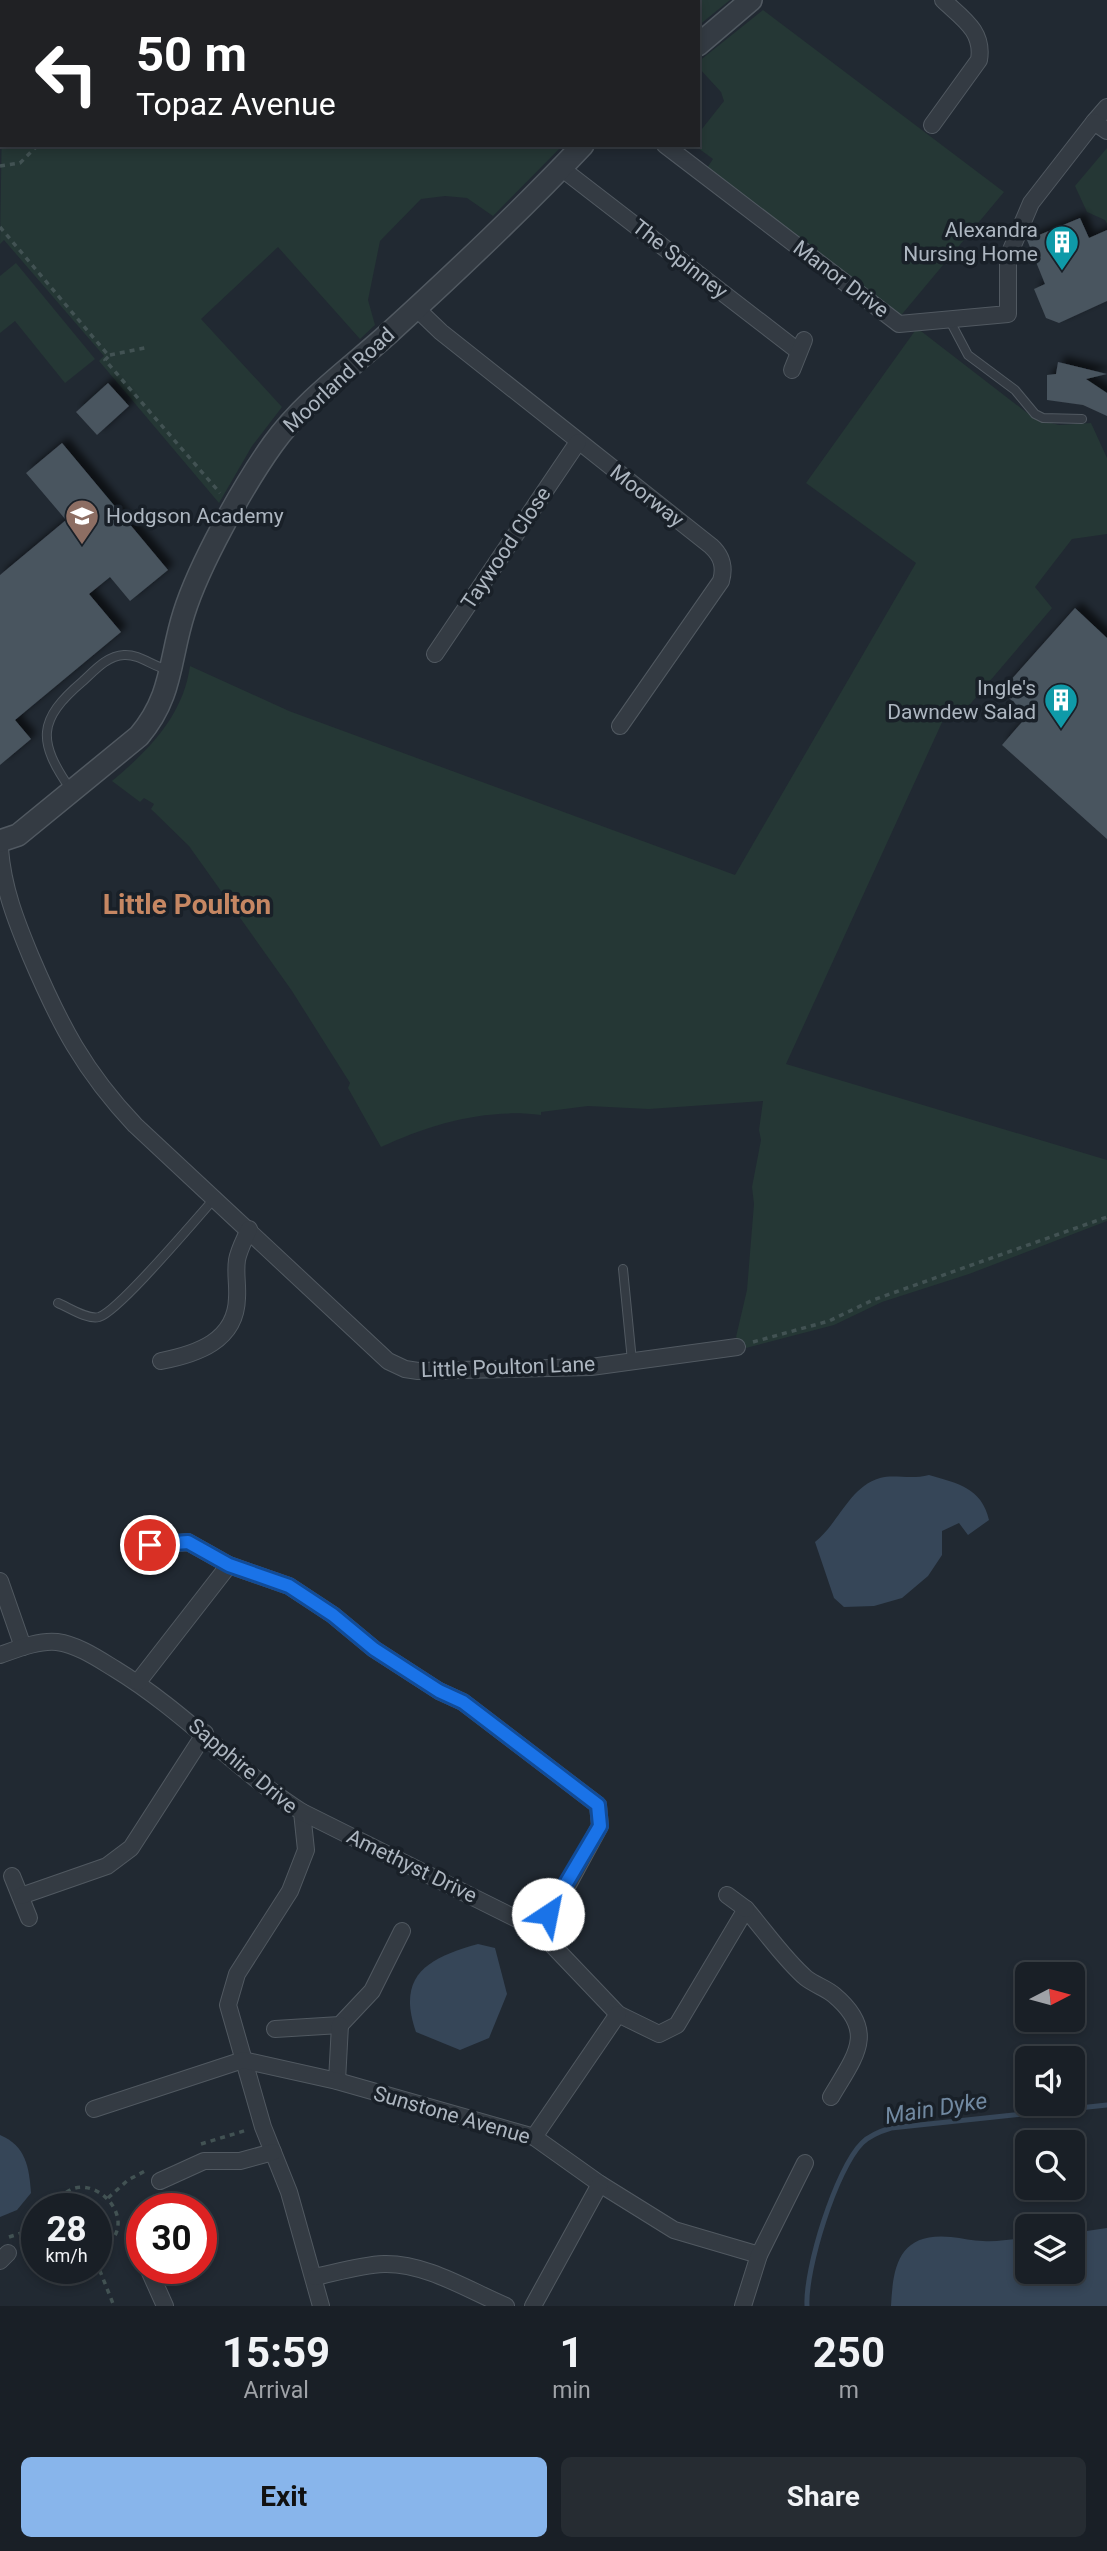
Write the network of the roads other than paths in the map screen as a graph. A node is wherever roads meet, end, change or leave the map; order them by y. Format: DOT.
graph roads {
  1 [pos="751,0"];
  2 [pos="943,0"];
  3 [pos="700,43"];
  4 [pos="1107,107"];
  5 [pos="932,125"];
  6 [pos="1100,127"];
  7 [pos="581,147"];
  8 [pos="668,147"];
  9 [pos="561,168"];
  10 [pos="416,308"];
  11 [pos="950,321"];
  12 [pos="792,370"];
  13 [pos="1082,419"];
  14 [pos="578,442"];
  15 [pos="435,654"];
  16 [pos="172,670"];
  17 [pos="620,726"];
  18 [pos="71,790"];
  19 [pos="0,841"];
  20 [pos="0,849"];
  21 [pos="214,1199"];
  22 [pos="249,1229"];
  23 [pos="623,1269"];
  24 [pos="58,1303"];
  25 [pos="737,1347"];
  26 [pos="161,1361"];
  27 [pos="632,1361"];
  28 [pos="150,1545"];
  29 [pos="229,1565"];
  30 [pos="0,1581"];
  31 [pos="23,1647"];
  32 [pos="0,1656"];
  33 [pos="138,1682"];
  34 [pos="205,1733"];
  35 [pos="302,1812"];
  36 [pos="12,1876"];
  37 [pos="727,1895"];
  38 [pos="21,1896"];
  39 [pos="746,1909"];
  40 [pos="29,1918"];
  41 [pos="537,1929"];
  42 [pos="402,1931"];
  43 [pos="618,2014"];
  44 [pos="340,2025"];
  45 [pos="275,2029"];
  46 [pos="243,2060"];
  47 [pos="337,2081"];
  48 [pos="831,2097"];
  49 [pos="94,2109"];
  50 [pos="534,2137"];
  51 [pos="273,2152"];
  52 [pos="805,2163"];
  53 [pos="160,2181"];
  54 [pos="600,2184"];
  55 [pos="760,2255"];
  56 [pos="315,2277"];
  57 [pos="155,2284"];
  58 [pos="165,2306"];
  59 [pos="321,2306"];
  60 [pos="506,2306"];
  61 [pos="533,2306"];
  62 [pos="743,2306"];
  1 -- 3 [label="street"];
  2 -- 5 [label="street"];
  4 -- 6 [label="street"];
  6 -- 11 [label="street, Manor Drive"];
  7 -- 9 [label="street, Moorland Road"];
  8 -- 11 [label="street, Manor Drive"];
  9 -- 10 [label="street, Moorland Road"];
  9 -- 12 [label="street, The Spinney"];
  10 -- 14 [label="street, Moorway"];
  10 -- 16 [label="street, Moorland Road"];
  11 -- 13 [label="lane"];
  14 -- 15 [label="street, Taywood Close"];
  14 -- 17 [label="street, Moorway"];
  16 -- 18 [label="street, Moorland Road"];
  16 -- 18 [label="lane"];
  18 -- 19 [label="street, Moorland Road"];
  20 -- 21 [label="street, Little Poulton Lane"];
  21 -- 22 [label="street, Little Poulton Lane"];
  21 -- 24 [label="lane"];
  22 -- 26 [label="street"];
  22 -- 27 [label="street, Little Poulton Lane"];
  23 -- 27 [label="lane"];
  25 -- 27 [label="street, Little Poulton Lane"];
  28 -- 29 [label="street"];
  29 -- 33 [label="street"];
  29 -- 41 [label="street"];
  30 -- 31 [label="street"];
  31 -- 32 [label="street, Sapphire Drive"];
  31 -- 33 [label="street, Sapphire Drive"];
  33 -- 34 [label="street, Sapphire Drive"];
  34 -- 35 [label="street, Sapphire Drive"];
  34 -- 38 [label="street"];
  35 -- 41 [label="street, Amethyst Drive"];
  35 -- 46 [label="street, Sapphire Drive"];
  36 -- 38 [label="street"];
  37 -- 39 [label="street"];
  38 -- 40 [label="street"];
  39 -- 43 [label="street, Amethyst Drive"];
  39 -- 48 [label="street"];
  41 -- 43 [label="street, Amethyst Drive"];
  42 -- 44 [label="street"];
  43 -- 50 [label="street"];
  44 -- 45 [label="street"];
  44 -- 47 [label="street"];
  46 -- 47 [label="street, Sunstone Avenue"];
  46 -- 49 [label="street"];
  46 -- 51 [label="street, Sapphire Drive"];
  47 -- 50 [label="street, Sunstone Avenue"];
  50 -- 54 [label="street, Sunstone Avenue"];
  51 -- 53 [label="street"];
  51 -- 56 [label="street, Sapphire Drive"];
  52 -- 55 [label="street"];
  54 -- 55 [label="street, Sunstone Avenue"];
  54 -- 61 [label="street"];
  55 -- 62 [label="street"];
  56 -- 59 [label="street, Sapphire Drive"];
  56 -- 60 [label="street"];
  57 -- 58 [label="street"];
}
